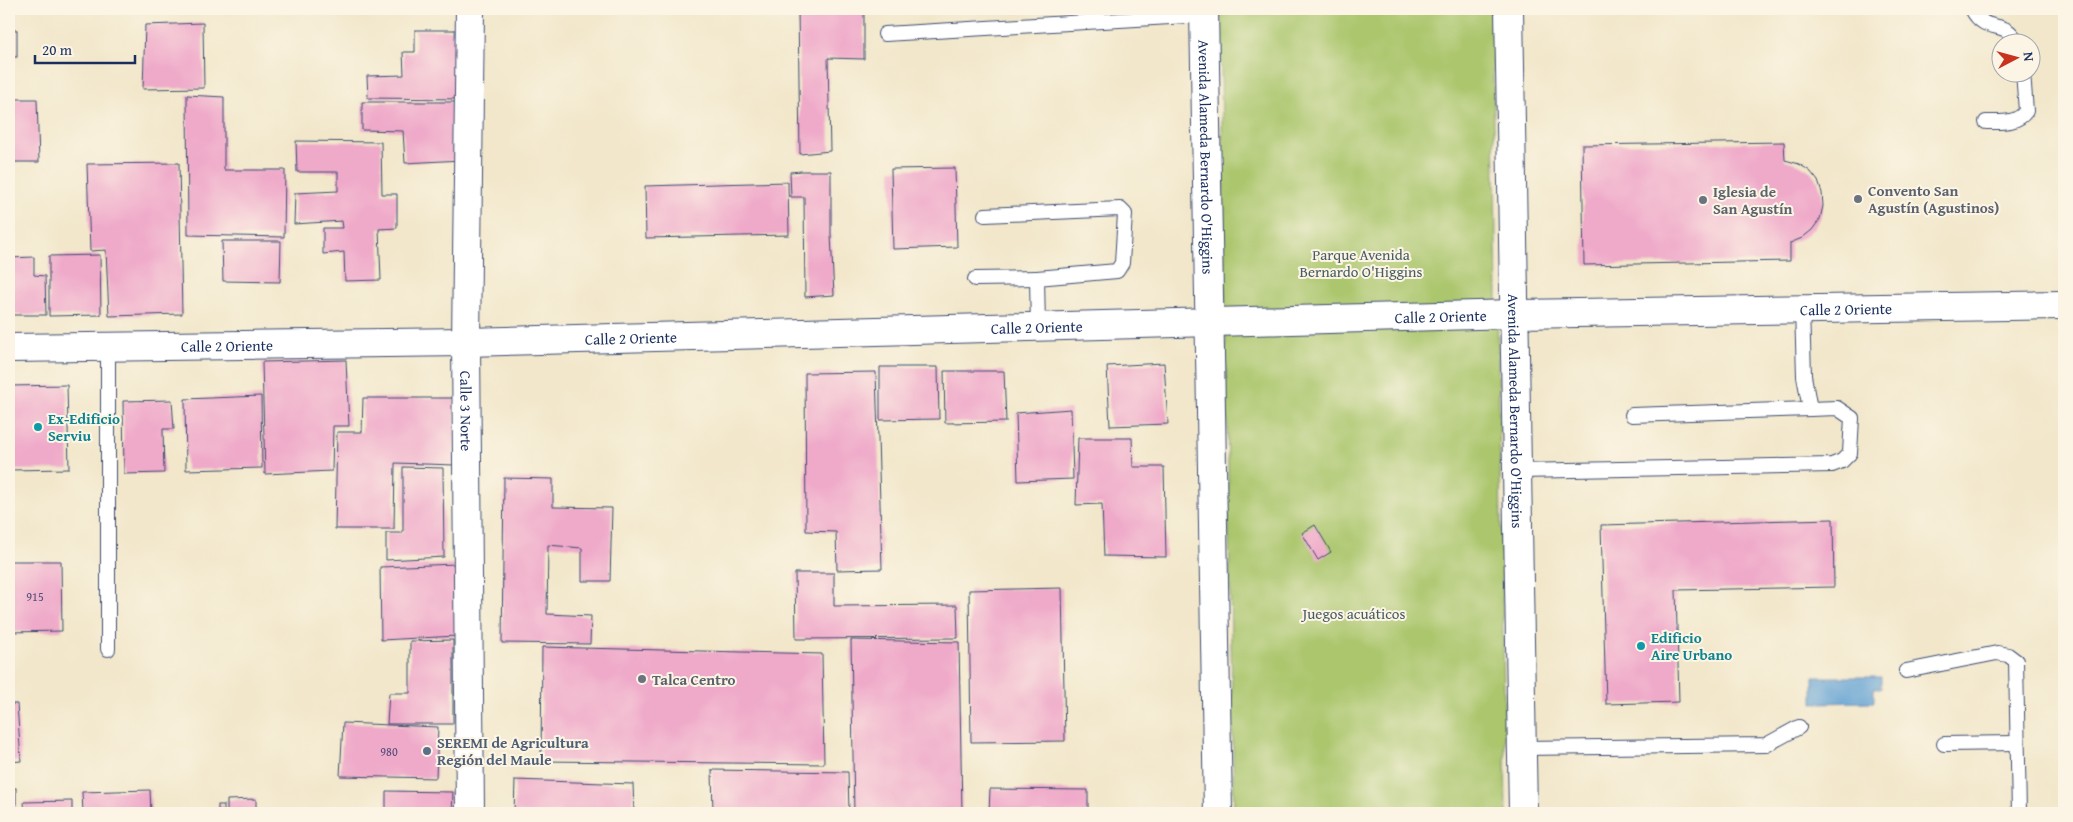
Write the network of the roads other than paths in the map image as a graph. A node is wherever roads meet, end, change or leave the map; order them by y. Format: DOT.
graph roads {
  1 [pos="470,9"];
  2 [pos="1509,9"];
  3 [pos="1972,9"];
  4 [pos="1204,12"];
  5 [pos="2009,32"];
  6 [pos="885,34"];
  7 [pos="2024,82"];
  8 [pos="1986,122"];
  9 [pos="985,215"];
  10 [pos="1037,278"];
  11 [pos="975,279"];
  12 [pos="2064,305"];
  13 [pos="1802,310"];
  14 [pos="1514,314"];
  15 [pos="1210,323"];
  16 [pos="1038,328"];
  17 [pos="466,342"];
  18 [pos="108,347"];
  19 [pos="9,348"];
  20 [pos="1810,409"];
  21 [pos="1632,415"];
  22 [pos="1517,470"];
  23 [pos="108,649"];
  24 [pos="1906,671"];
  25 [pos="1799,727"];
  26 [pos="2017,742"];
  27 [pos="1944,744"];
  28 [pos="1522,748"];
  29 [pos="470,813"];
  30 [pos="1218,813"];
  31 [pos="1523,813"];
  32 [pos="2018,813"];
  1 -- 17 [label="street, Calle 3 Norte"];
  2 -- 14 [label="street, Avenida Alameda Bernardo O'Higgins"];
  3 -- 5 [label="lane"];
  4 -- 6 [label="lane"];
  4 -- 15 [label="street, Avenida Alameda Bernardo O'Higgins"];
  7 -- 8 [label="lane"];
  9 -- 10 [label="lane"];
  10 -- 11 [label="lane"];
  10 -- 16 [label="lane"];
  12 -- 13 [label="street, Calle 2 Oriente"];
  13 -- 14 [label="street, Calle 2 Oriente"];
  13 -- 20 [label="lane"];
  14 -- 15 [label="street, Calle 2 Oriente"];
  14 -- 22 [label="street, Avenida Alameda Bernardo O'Higgins"];
  15 -- 16 [label="street, Calle 2 Oriente"];
  15 -- 30 [label="street, Avenida Alameda Bernardo O'Higgins"];
  16 -- 17 [label="street, Calle 2 Oriente"];
  17 -- 18 [label="street, Calle 2 Oriente"];
  17 -- 29 [label="street, Calle 3 Norte"];
  18 -- 19 [label="street, Calle 2 Oriente"];
  18 -- 23 [label="lane"];
  20 -- 21 [label="lane"];
  20 -- 22 [label="lane"];
  22 -- 28 [label="street, Avenida Alameda Bernardo O'Higgins"];
  24 -- 26 [label="lane"];
  25 -- 28 [label="lane"];
  26 -- 27 [label="lane"];
  26 -- 32 [label="lane"];
  28 -- 31 [label="street, Avenida Alameda Bernardo O'Higgins"];
}
